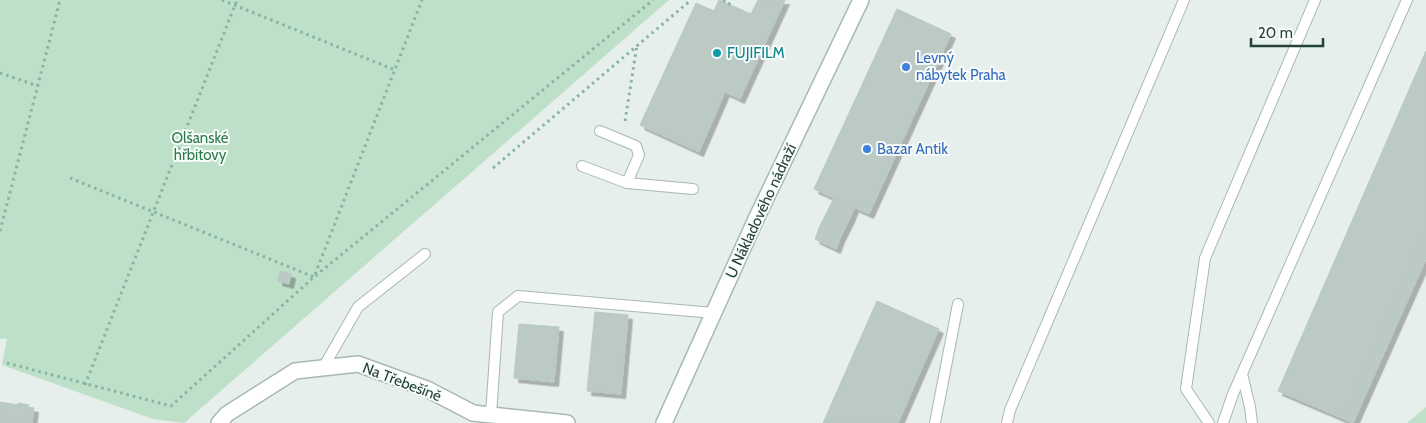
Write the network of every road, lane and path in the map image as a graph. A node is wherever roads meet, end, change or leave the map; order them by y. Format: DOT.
graph roads {
  1 [pos="60,0"];
  2 [pos="222,0"];
  3 [pos="238,0"];
  4 [pos="422,0"];
  5 [pos="652,0"];
  6 [pos="691,0"];
  7 [pos="723,0"];
  8 [pos="732,0"];
  9 [pos="861,0"];
  10 [pos="1184,0"];
  11 [pos="1315,0"];
  12 [pos="1407,0"];
  13 [pos="235,5"];
  14 [pos="638,44"];
  15 [pos="395,70"];
  16 [pos="0,73"];
  17 [pos="38,86"];
  18 [pos="625,121"];
  19 [pos="600,131"];
  20 [pos="582,166"];
  21 [pos="493,168"];
  22 [pos="70,178"];
  23 [pos="627,183"];
  24 [pos="693,189"];
  25 [pos="153,212"];
  26 [pos="0,231"];
  27 [pos="425,254"];
  28 [pos="314,277"];
  29 [pos="958,304"];
  30 [pos="714,313"];
  31 [pos="7,363"];
  32 [pos="323,368"];
  33 [pos="1242,374"];
  34 [pos="85,385"];
  35 [pos="491,415"];
  36 [pos="220,423"];
  37 [pos="567,423"];
  38 [pos="664,423"];
  39 [pos="935,423"];
  40 [pos="1007,423"];
  41 [pos="1209,423"];
  42 [pos="1223,423"];
  43 [pos="1252,423"];
  1 -- 17 [label="path"];
  2 -- 13 [label="path"];
  3 -- 13 [label="path"];
  4 -- 15 [label="path"];
  5 -- 28 [label="path"];
  6 -- 14 [label="path"];
  7 -- 8 [label="path"];
  9 -- 30 [label="street, U Nákladového nádraží"];
  10 -- 40 [label="lane"];
  11 -- 41 [label="lane"];
  12 -- 33 [label="lane"];
  13 -- 15 [label="path"];
  13 -- 25 [label="path"];
  14 -- 18 [label="path"];
  14 -- 21 [label="path"];
  15 -- 28 [label="path"];
  16 -- 17 [label="path"];
  17 -- 26 [label="path"];
  19 -- 23 [label="lane"];
  20 -- 23 [label="lane"];
  22 -- 25 [label="path"];
  23 -- 24 [label="lane"];
  25 -- 28 [label="path"];
  25 -- 34 [label="path"];
  27 -- 32 [label="lane"];
  28 -- 34 [label="path"];
  29 -- 39 [label="lane"];
  30 -- 35 [label="lane"];
  30 -- 38 [label="street, U Nákladového nádraží"];
  31 -- 34 [label="path"];
  32 -- 35 [label="street, Na Třebešíně"];
  32 -- 36 [label="street, Na Třebešíně"];
  33 -- 42 [label="lane"];
  33 -- 43 [label="lane"];
  35 -- 37 [label="street, Na Třebešíně"];
}
